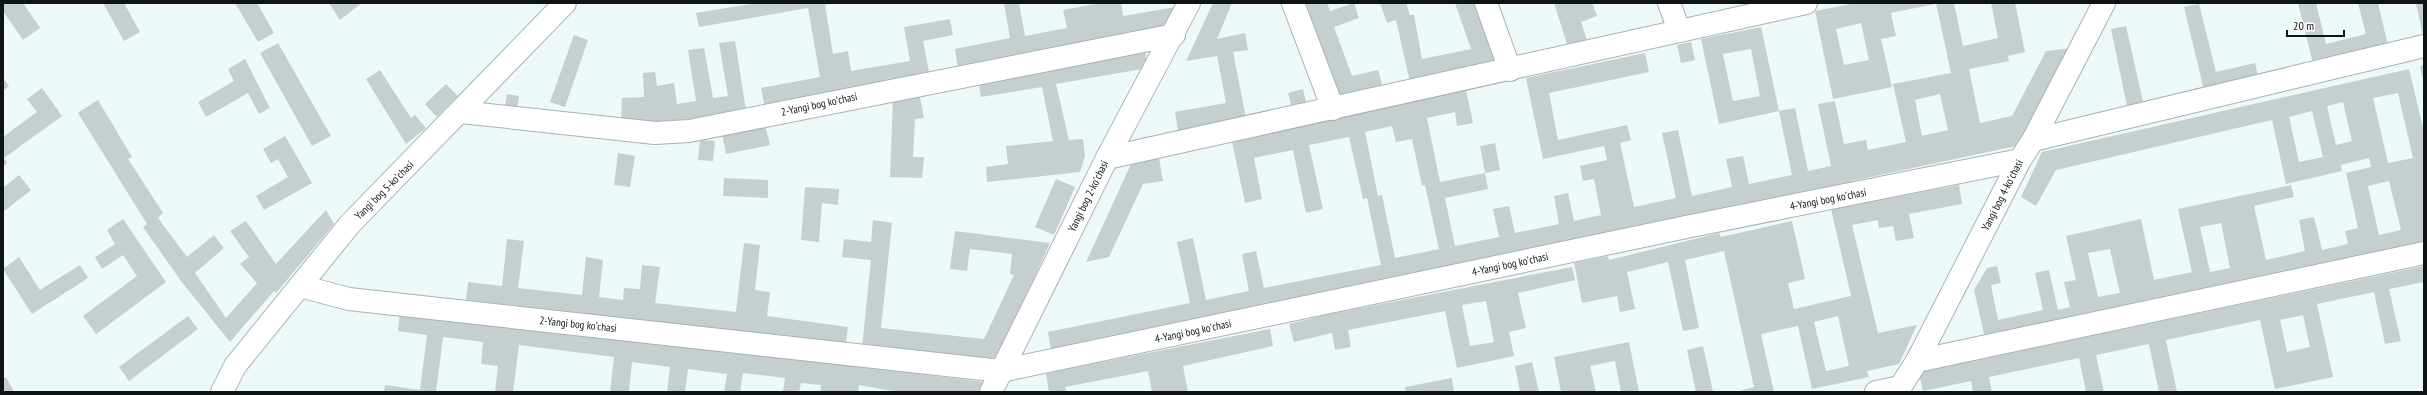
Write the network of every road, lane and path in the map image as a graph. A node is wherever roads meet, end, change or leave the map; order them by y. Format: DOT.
graph roads {
  1 [pos="565,3"];
  2 [pos="1189,3"];
  3 [pos="1293,3"];
  4 [pos="1486,3"];
  5 [pos="1669,3"];
  6 [pos="1806,3"];
  7 [pos="2104,3"];
  8 [pos="1680,30"];
  9 [pos="1174,35"];
  10 [pos="2424,46"];
  11 [pos="1510,70"];
  12 [pos="1333,109"];
  13 [pos="461,112"];
  14 [pos="2033,140"];
  15 [pos="1107,158"];
  16 [pos="2020,160"];
  17 [pos="2424,252"];
  18 [pos="300,286"];
  19 [pos="1917,361"];
  20 [pos="1001,371"];
  21 [pos="1898,389"];
  22 [pos="222,392"];
  23 [pos="991,392"];
  24 [pos="1876,392"];
  1 -- 13 [label="street, Yangi bog 5-koʼchasi"];
  2 -- 9 [label="street, Yangi bog 2-koʼchasi"];
  3 -- 12 [label="street"];
  4 -- 11 [label="street"];
  5 -- 8 [label="street"];
  6 -- 8 [label="street"];
  7 -- 14 [label="street, Yangi bog 4-koʼchasi"];
  8 -- 11 [label="street"];
  9 -- 13 [label="street, 2-Yangi bog koʼchasi"];
  9 -- 15 [label="street, Yangi bog 2-koʼchasi"];
  10 -- 14 [label="street"];
  11 -- 12 [label="street"];
  12 -- 15 [label="street"];
  13 -- 18 [label="street, Yangi bog 5-koʼchasi"];
  14 -- 16 [label="street, Yangi bog 4-koʼchasi"];
  15 -- 20 [label="street, Yangi bog 2-koʼchasi"];
  16 -- 19 [label="street, Yangi bog 4-koʼchasi"];
  16 -- 20 [label="street, 4-Yangi bog koʼchasi"];
  17 -- 19 [label="street"];
  18 -- 20 [label="street, 2-Yangi bog koʼchasi"];
  18 -- 22 [label="street, Yangi bog 5-koʼchasi"];
  19 -- 21 [label="street, Yangi bog 4-koʼchasi"];
  20 -- 23 [label="street, Yangi bog 2-koʼchasi"];
  21 -- 24 [label="street"];
}
